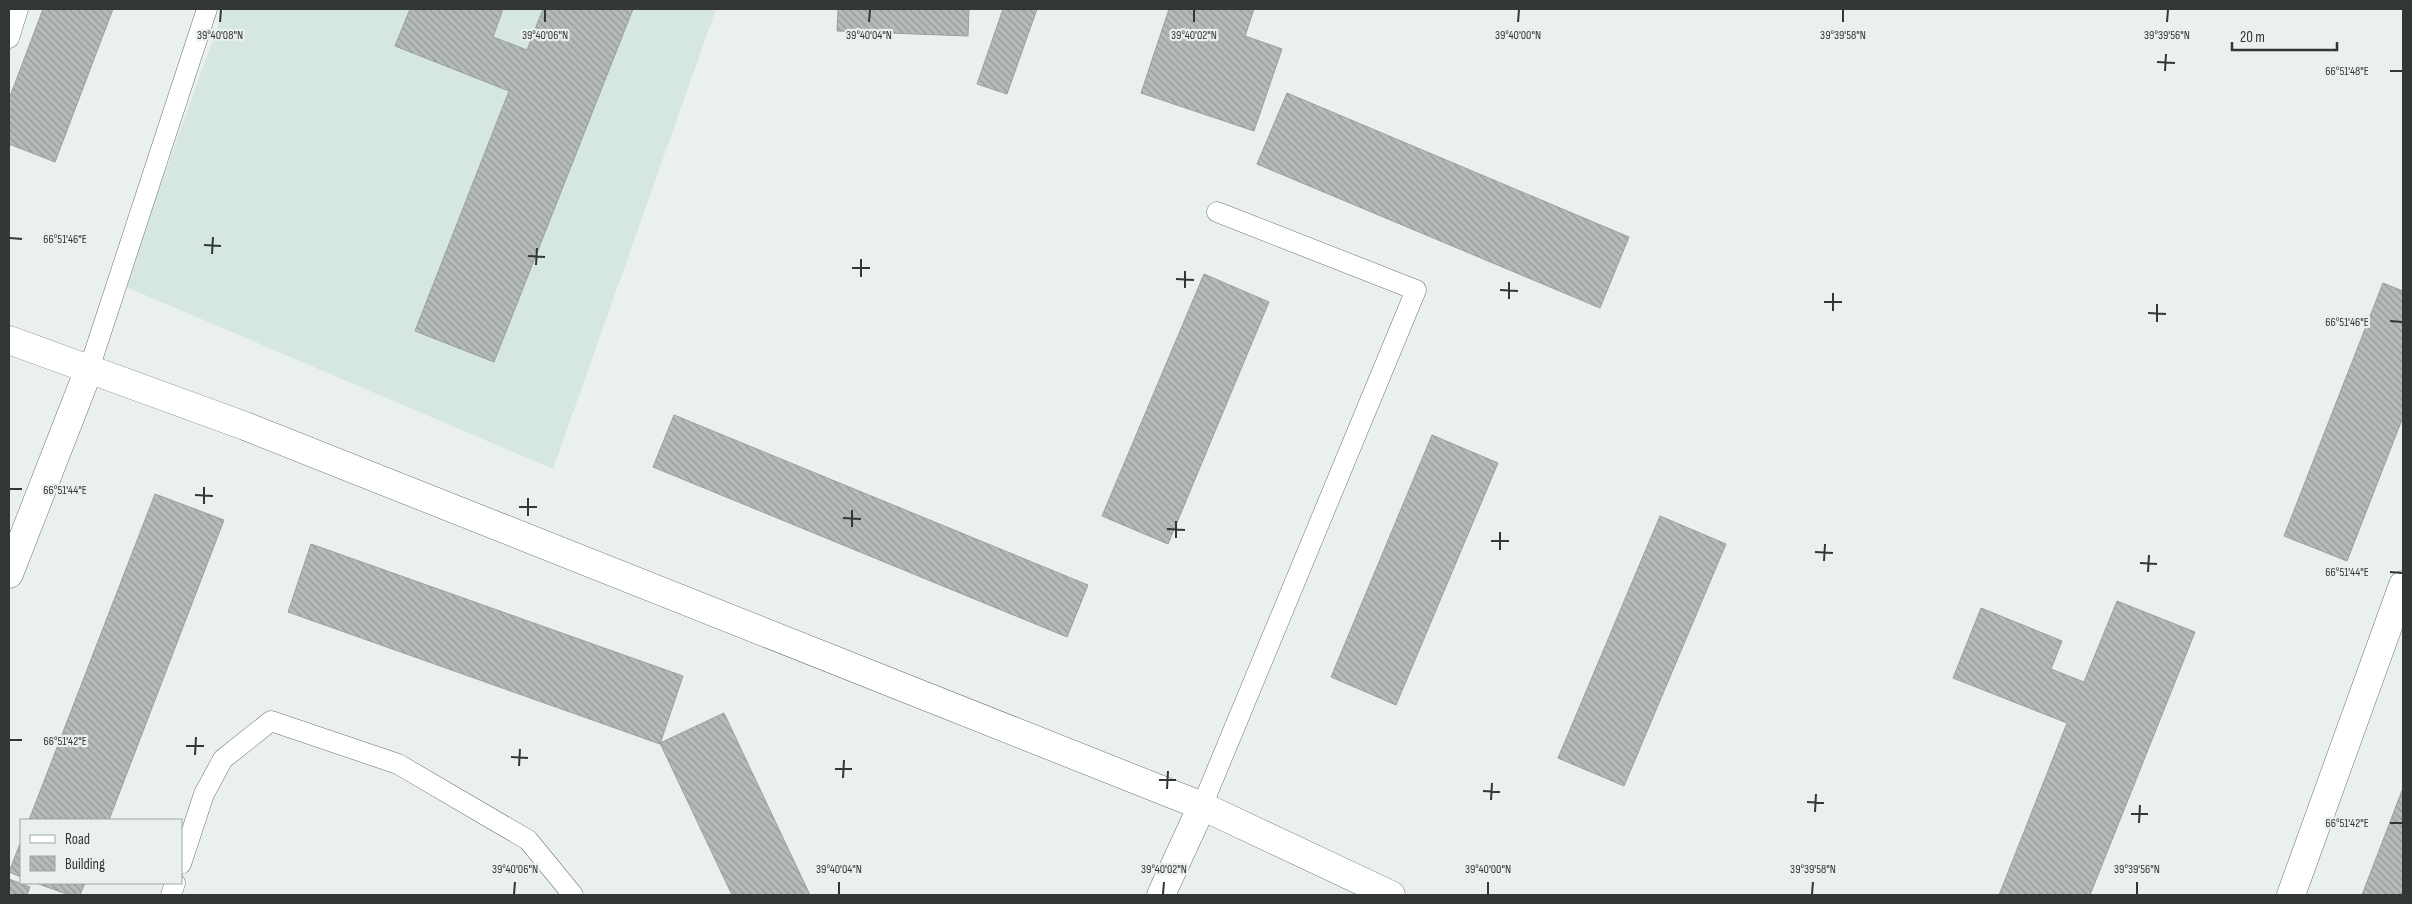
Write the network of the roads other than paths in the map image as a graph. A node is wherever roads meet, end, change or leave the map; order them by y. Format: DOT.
graph roads {
  1 [pos="18,9"];
  2 [pos="207,9"];
  3 [pos="9,38"];
  4 [pos="1217,212"];
  5 [pos="9,340"];
  6 [pos="89,369"];
  7 [pos="9,574"];
  8 [pos="2403,585"];
  9 [pos="1202,806"];
  10 [pos="182,861"];
  11 [pos="573,895"];
  12 [pos="1161,895"];
  13 [pos="1391,895"];
  14 [pos="2291,895"];
  1 -- 3 [label="lane"];
  2 -- 6 [label="lane"];
  4 -- 9 [label="lane"];
  5 -- 6 [label="street"];
  6 -- 7 [label="street"];
  6 -- 9 [label="street"];
  8 -- 14 [label="street"];
  9 -- 12 [label="street"];
  9 -- 13 [label="street"];
  10 -- 11 [label="lane"];
}
